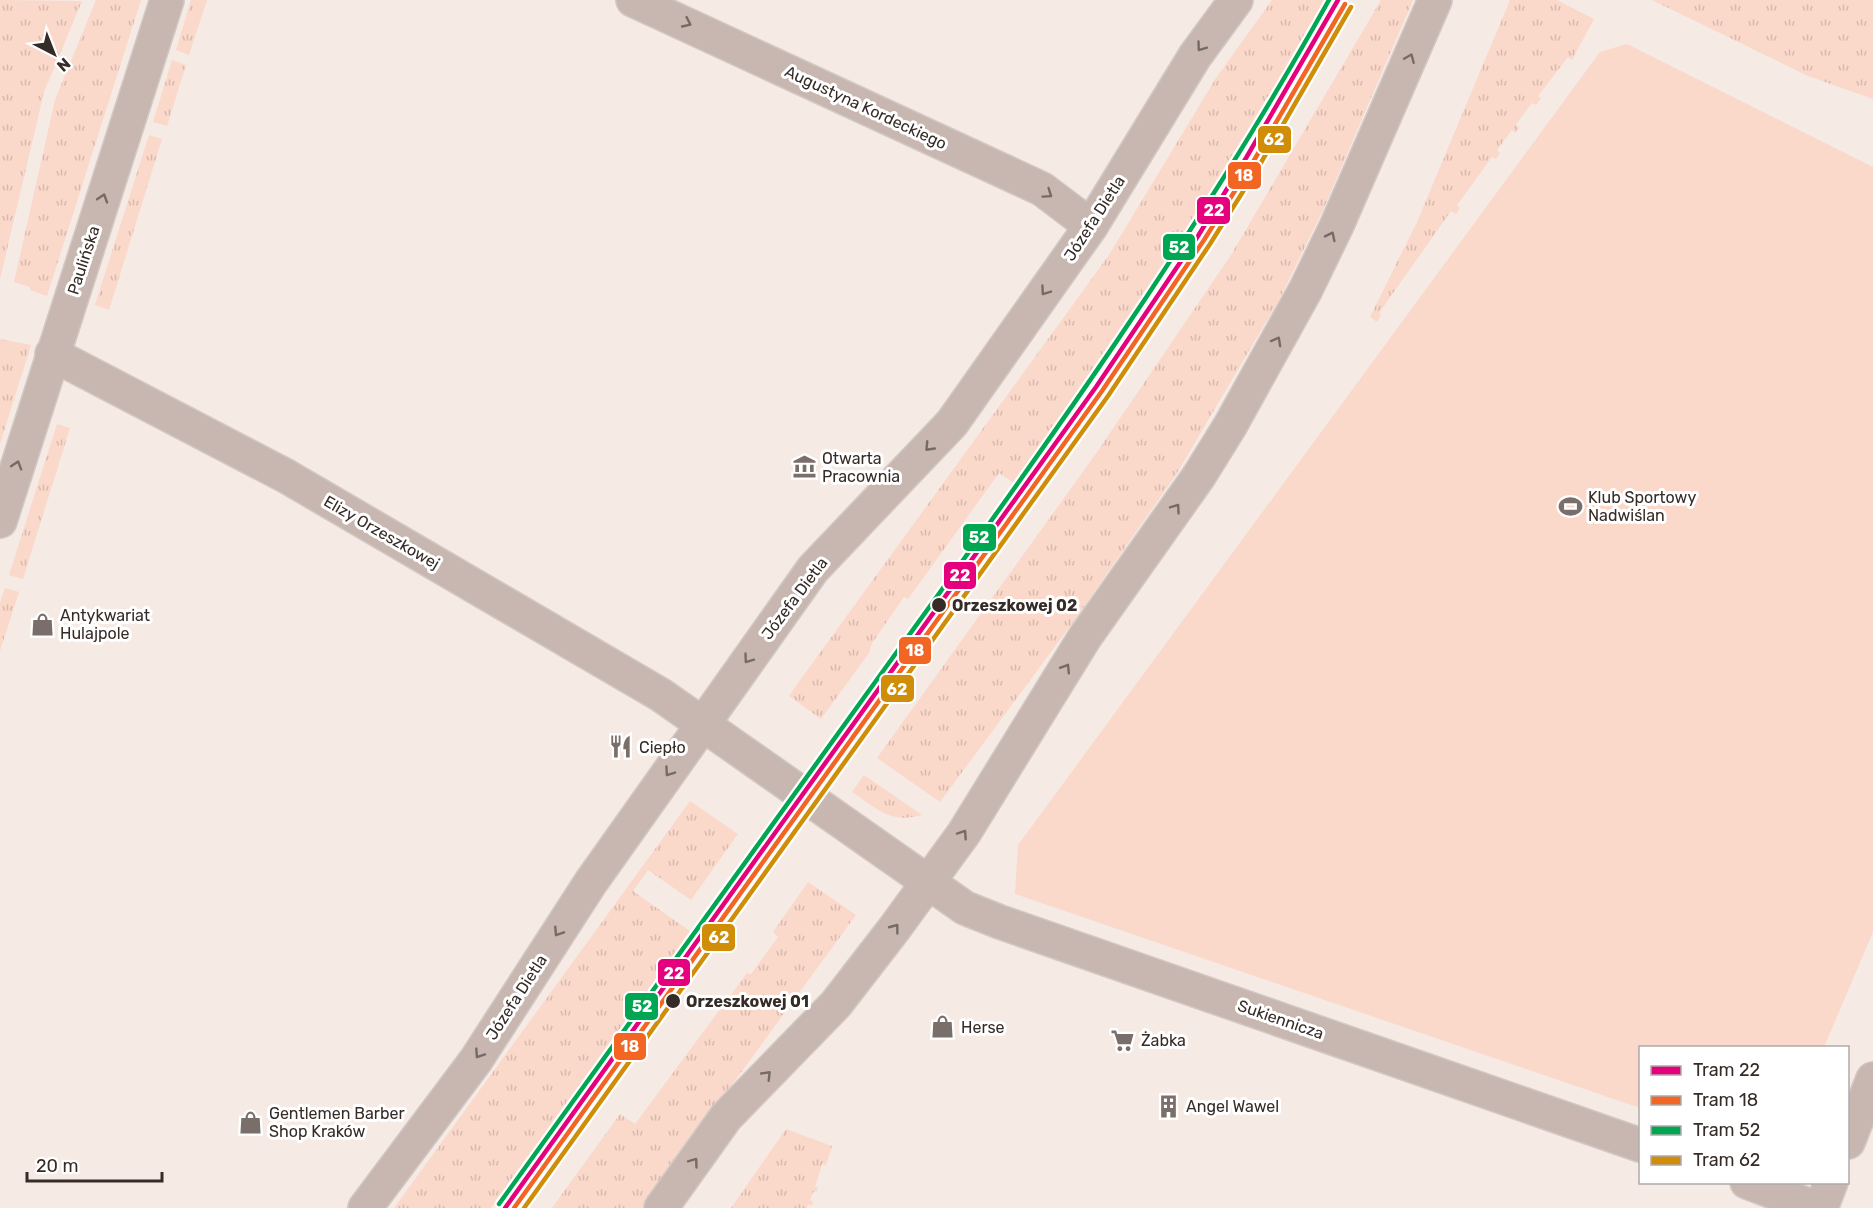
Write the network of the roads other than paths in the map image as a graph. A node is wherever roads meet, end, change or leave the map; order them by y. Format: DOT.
graph roads {
  1 [pos="167,0"];
  2 [pos="633,0"];
  3 [pos="1236,0"];
  4 [pos="1435,0"];
  5 [pos="1091,226"];
  6 [pos="52,354"];
  7 [pos="0,521"];
  8 [pos="703,724"];
  9 [pos="928,881"];
  10 [pos="1873,1079"];
  11 [pos="1849,1139"];
  12 [pos="1639,1144"];
  13 [pos="1752,1184"];
  14 [pos="1830,1184"];
  15 [pos="365,1208"];
  16 [pos="661,1208"];
  17 [pos="1818,1208"];
  6 -- 1 [label="street, Paulińska, one-way"];
  2 -- 5 [label="street, Augustyna Kordeckiego, one-way"];
  3 -- 5 [label="street, Józefa Dietla, one-way"];
  9 -- 4 [label="street, one-way"];
  5 -- 8 [label="street, Józefa Dietla, one-way"];
  7 -- 6 [label="street, Paulińska, one-way"];
  6 -- 8 [label="street, Elizy Orzeszkowej"];
  8 -- 9 [label="street, Elizy Orzeszkowej"];
  8 -- 15 [label="street, Józefa Dietla, one-way"];
  9 -- 12 [label="street, Sukiennicza"];
  16 -- 9 [label="street, one-way"];
  10 -- 11 [label="street"];
  13 -- 17 [label="street"];
  14 -- 17 [label="street"];
}
